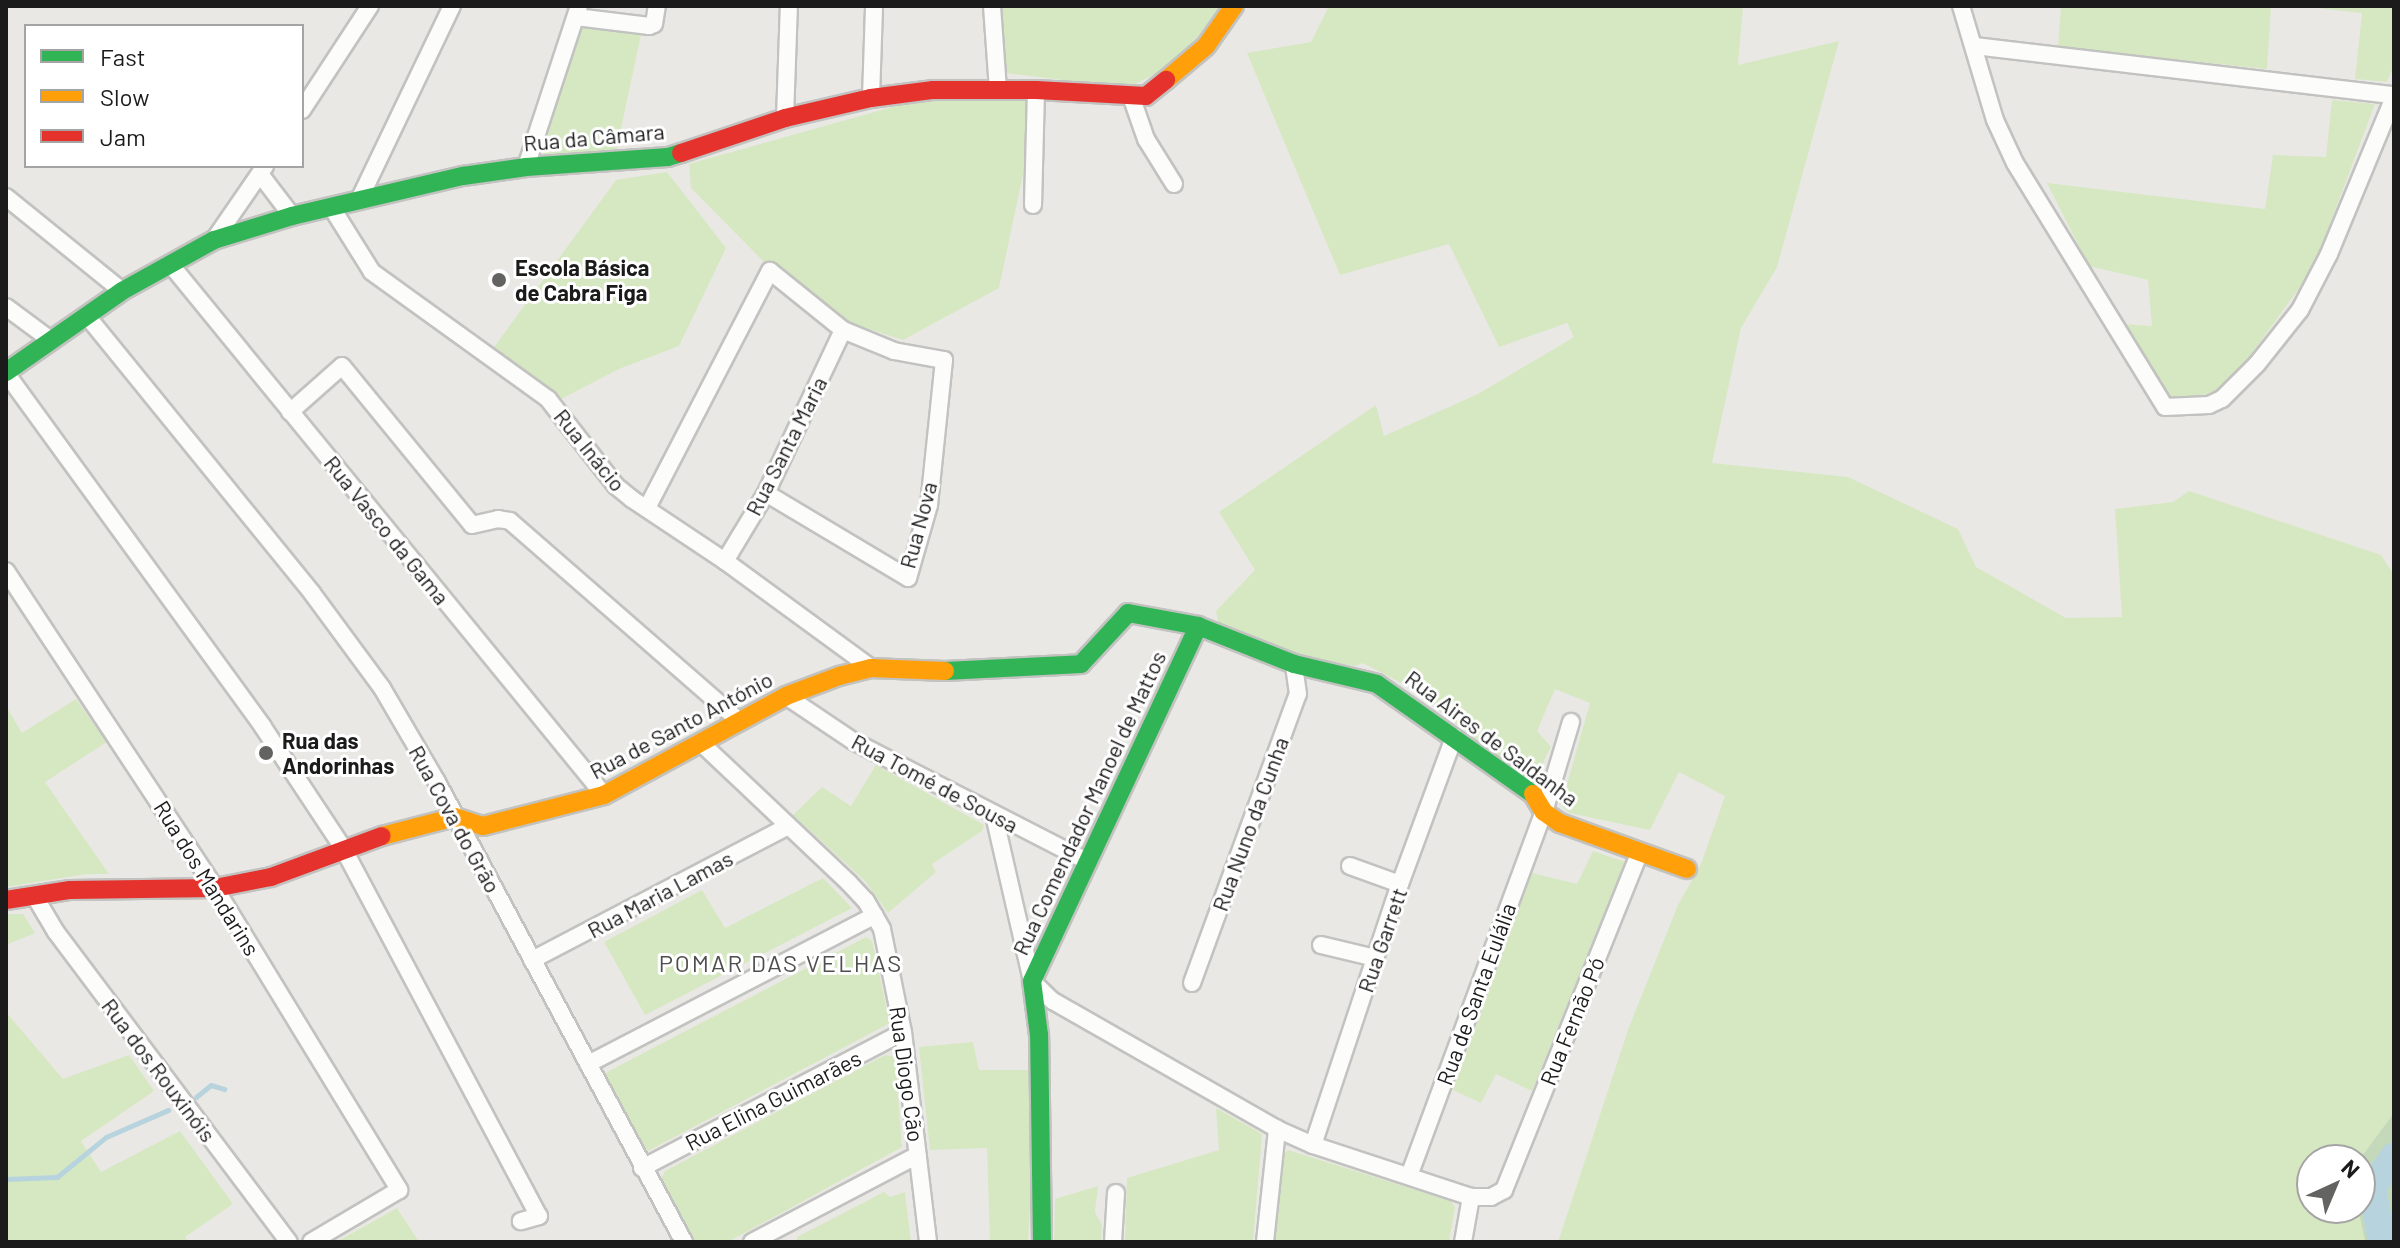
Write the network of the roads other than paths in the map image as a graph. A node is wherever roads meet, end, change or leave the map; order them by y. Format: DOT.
graph roads {
  1 [pos="370,6"];
  2 [pos="452,6"];
  3 [pos="657,6"];
  4 [pos="789,6"];
  5 [pos="874,6"];
  6 [pos="992,6"];
  7 [pos="1234,6"];
  8 [pos="1961,6"];
  9 [pos="577,11"];
  10 [pos="1974,46"];
  11 [pos="998,90"];
  12 [pos="1036,90"];
  13 [pos="1131,96"];
  14 [pos="2394,96"];
  15 [pos="871,98"];
  16 [pos="304,107"];
  17 [pos="785,118"];
  18 [pos="526,167"];
  19 [pos="263,170"];
  20 [pos="1174,184"];
  21 [pos="6,197"];
  22 [pos="360,198"];
  23 [pos="1033,205"];
  24 [pos="332,208"];
  25 [pos="292,216"];
  26 [pos="214,240"];
  27 [pos="171,265"];
  28 [pos="122,291"];
  29 [pos="6,307"];
  30 [pos="87,316"];
  31 [pos="843,330"];
  32 [pos="52,341"];
  33 [pos="6,372"];
  34 [pos="290,412"];
  35 [pos="766,493"];
  36 [pos="647,508"];
  37 [pos="725,561"];
  38 [pos="6,571"];
  39 [pos="1128,613"];
  40 [pos="1198,626"];
  41 [pos="1294,664"];
  42 [pos="871,668"];
  43 [pos="786,696"];
  44 [pos="739,721"];
  45 [pos="1571,722"];
  46 [pos="1454,737"];
  47 [pos="700,742"];
  48 [pos="604,795"];
  49 [pos="1544,812"];
  50 [pos="994,815"];
  51 [pos="455,817"];
  52 [pos="788,826"];
  53 [pos="343,848"];
  54 [pos="1640,852"];
  55 [pos="1088,862"];
  56 [pos="1350,866"];
  57 [pos="1687,869"];
  58 [pos="1400,884"];
  59 [pos="215,888"];
  60 [pos="34,895"];
  61 [pos="6,900"];
  62 [pos="875,915"];
  63 [pos="1321,945"];
  64 [pos="1375,958"];
  65 [pos="532,960"];
  66 [pos="1032,981"];
  67 [pos="1192,983"];
  68 [pos="903,1032"];
  69 [pos="588,1064"];
  70 [pos="1277,1129"];
  71 [pos="1313,1145"];
  72 [pos="918,1155"];
  73 [pos="642,1168"];
  74 [pos="1409,1176"];
  75 [pos="1116,1193"];
  76 [pos="1471,1197"];
  77 [pos="521,1221"];
  78 [pos="289,1242"];
  79 [pos="311,1242"];
  80 [pos="684,1242"];
  81 [pos="752,1242"];
  82 [pos="928,1242"];
  83 [pos="1042,1242"];
  84 [pos="1113,1242"];
  85 [pos="1265,1242"];
  86 [pos="1463,1242"];
  1 -- 16 [label="street"];
  2 -- 22 [label="street"];
  3 -- 9 [label="street"];
  4 -- 17 [label="street"];
  5 -- 15 [label="street"];
  6 -- 11 [label="street"];
  7 -- 13 [label="street, Rua da Câmara"];
  8 -- 10 [label="street"];
  9 -- 18 [label="street"];
  10 -- 14 [label="street"];
  10 -- 14 [label="street"];
  11 -- 12 [label="street, Rua da Câmara"];
  11 -- 15 [label="street, Rua da Câmara"];
  12 -- 13 [label="street, Rua da Câmara"];
  12 -- 23 [label="street"];
  13 -- 20 [label="street"];
  15 -- 17 [label="street, Rua da Câmara"];
  17 -- 18 [label="street, Rua da Câmara"];
  18 -- 22 [label="street, Rua da Câmara"];
  19 -- 25 [label="street"];
  19 -- 26 [label="street"];
  21 -- 28 [label="street"];
  22 -- 24 [label="street, Rua da Câmara"];
  24 -- 25 [label="street, Rua da Câmara"];
  24 -- 36 [label="street, Rua Inácio"];
  25 -- 26 [label="street, Rua da Câmara"];
  26 -- 27 [label="street, Rua da Câmara"];
  27 -- 28 [label="street, Rua da Câmara"];
  27 -- 34 [label="street, Rua Vasco da Gama"];
  28 -- 30 [label="street, Rua da Câmara"];
  29 -- 32 [label="street"];
  30 -- 32 [label="street, Rua da Câmara"];
  30 -- 51 [label="street, Rua Cova do Grão"];
  31 -- 35 [label="street, Rua Santa Maria"];
  31 -- 35 [label="street, Rua Nova"];
  31 -- 36 [label="street"];
  32 -- 33 [label="street, Rua da Câmara"];
  33 -- 53 [label="street"];
  34 -- 44 [label="street"];
  34 -- 48 [label="street, Rua Vasco da Gama"];
  35 -- 37 [label="street, Rua Santa Maria"];
  36 -- 37 [label="street, Rua Inácio"];
  37 -- 42 [label="street, Rua Inácio"];
  38 -- 59 [label="street, Rua dos Mandarins"];
  39 -- 40 [label="street, Rua Aires de Saldanha"];
  39 -- 42 [label="street, Rua de Santo António"];
  40 -- 41 [label="street, Rua Aires de Saldanha"];
  40 -- 55 [label="street, Rua Comendador Manoel de Mattos"];
  41 -- 46 [label="street, Rua Aires de Saldanha"];
  41 -- 67 [label="street, Rua Nuno da Cunha"];
  42 -- 43 [label="street, Rua de Santo António"];
  43 -- 44 [label="street, Rua de Santo António"];
  43 -- 50 [label="street, Rua Tomé de Sousa"];
  44 -- 47 [label="street, Rua de Santo António"];
  45 -- 49 [label="street, Rua de Santa Eulália"];
  46 -- 49 [label="street, Rua Aires de Saldanha"];
  46 -- 58 [label="street, Rua Garrett"];
  47 -- 48 [label="street, Rua de Santo António"];
  47 -- 52 [label="street, Rua Diogo Cão"];
  48 -- 51 [label="street, Rua de Santo António"];
  49 -- 54 [label="street, Rua Aires de Saldanha"];
  49 -- 74 [label="street, Rua de Santa Eulália"];
  50 -- 55 [label="street, Rua Tomé de Sousa"];
  50 -- 66 [label="street"];
  51 -- 53 [label="street, Rua de Santo António"];
  51 -- 65 [label="street, Rua Cova do Grão"];
  52 -- 62 [label="street, Rua Diogo Cão"];
  52 -- 65 [label="street, Rua Maria Lamas"];
  53 -- 59 [label="street, Rua de Santo António"];
  53 -- 77 [label="street"];
  54 -- 57 [label="street, Rua Aires de Saldanha"];
  54 -- 76 [label="street, Rua Fernão Pó"];
  55 -- 66 [label="street, Rua Comendador Manoel de Mattos"];
  56 -- 58 [label="street"];
  58 -- 64 [label="street, Rua Garrett"];
  59 -- 60 [label="street, Rua de Santo António"];
  59 -- 79 [label="street, Rua dos Mandarins"];
  60 -- 61 [label="street, Rua de Santo António"];
  60 -- 78 [label="street, Rua dos Rouxinóis"];
  62 -- 68 [label="street, Rua Diogo Cão"];
  62 -- 69 [label="street"];
  63 -- 64 [label="street"];
  64 -- 71 [label="street, Rua Garrett"];
  65 -- 69 [label="street, Rua Cova do Grão"];
  66 -- 70 [label="street"];
  66 -- 83 [label="street, Rua Comendador Manoel de Mattos"];
  68 -- 72 [label="street, Rua Diogo Cão"];
  68 -- 73 [label="street, Rua Elina Guimarães"];
  69 -- 73 [label="street, Rua Cova do Grão"];
  70 -- 71 [label="street"];
  70 -- 85 [label="street"];
  71 -- 74 [label="street"];
  72 -- 81 [label="street"];
  72 -- 82 [label="street, Rua Diogo Cão"];
  73 -- 80 [label="street, Rua Cova do Grão"];
  74 -- 76 [label="street"];
  75 -- 84 [label="street"];
  76 -- 86 [label="street"];
}
